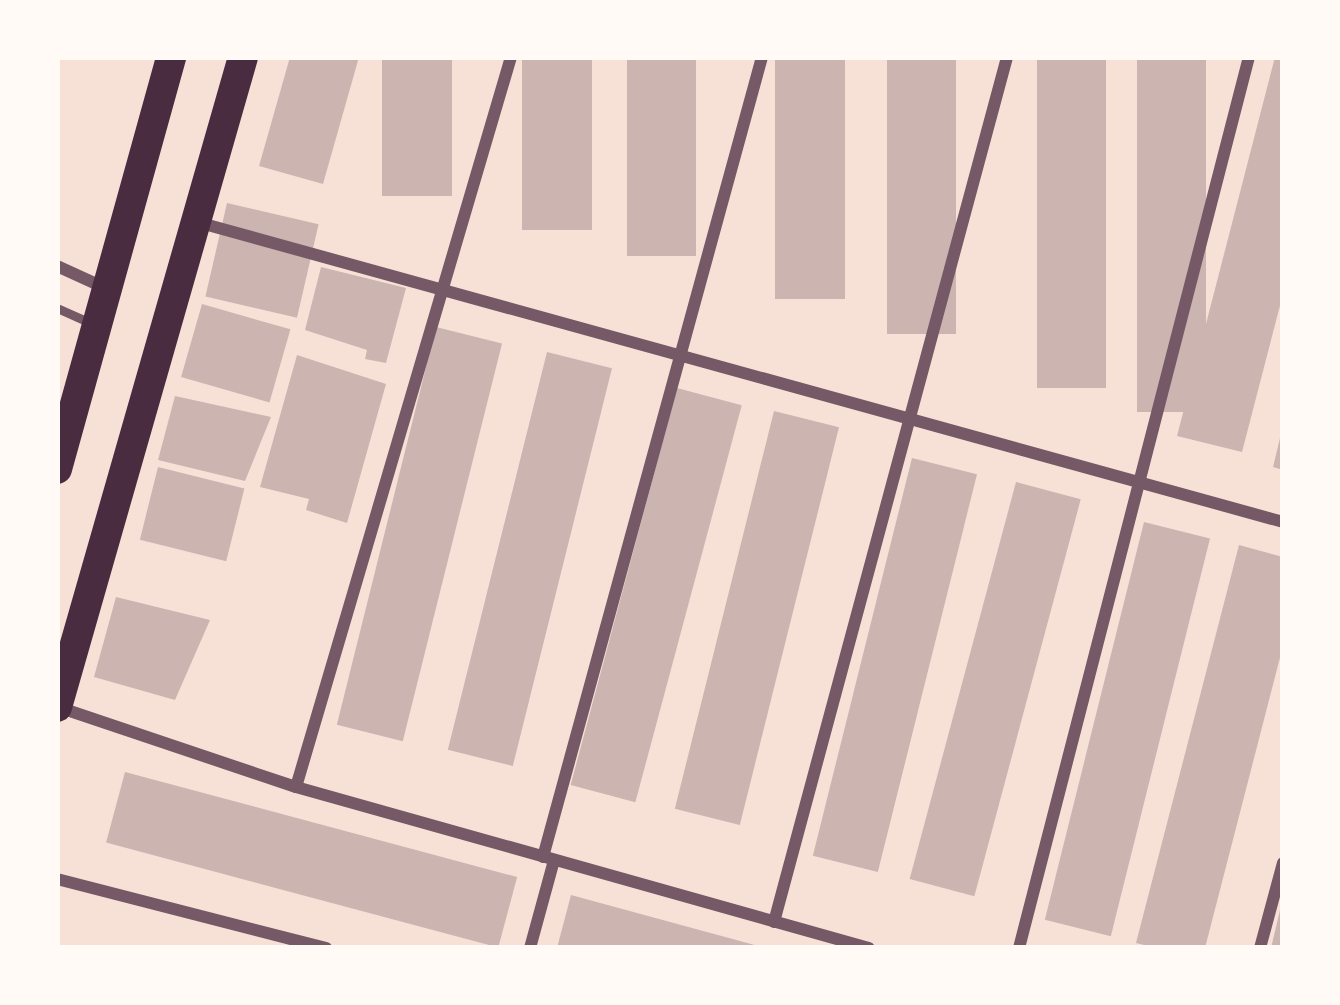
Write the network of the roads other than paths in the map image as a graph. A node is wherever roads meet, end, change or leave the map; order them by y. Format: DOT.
graph roads {
  1 [pos="171,57"];
  2 [pos="243,57"];
  3 [pos="511,57"];
  4 [pos="762,57"];
  5 [pos="1007,57"];
  6 [pos="1249,57"];
  7 [pos="196,222"];
  8 [pos="57,266"];
  9 [pos="107,289"];
  10 [pos="442,290"];
  11 [pos="57,308"];
  12 [pos="98,326"];
  13 [pos="680,355"];
  14 [pos="909,418"];
  15 [pos="63,423"];
  16 [pos="57,469"];
  17 [pos="1142,483"];
  18 [pos="1283,522"];
  19 [pos="57,707"];
  20 [pos="296,788"];
  21 [pos="548,858"];
  22 [pos="1283,863"];
  23 [pos="57,880"];
  24 [pos="774,922"];
  25 [pos="326,948"];
  26 [pos="530,948"];
  27 [pos="869,948"];
  28 [pos="1019,948"];
  29 [pos="1260,948"];
  1 -- 9 [label="main road"];
  2 -- 7 [label="main road"];
  3 -- 10 [label="street"];
  4 -- 13 [label="street"];
  5 -- 14 [label="street"];
  6 -- 17 [label="street"];
  7 -- 10 [label="street"];
  7 -- 19 [label="main road"];
  8 -- 9 [label="street"];
  9 -- 12 [label="main road"];
  10 -- 13 [label="street"];
  10 -- 20 [label="street"];
  11 -- 12 [label="lane"];
  12 -- 15 [label="main road"];
  13 -- 14 [label="street"];
  13 -- 21 [label="street"];
  14 -- 17 [label="street"];
  14 -- 24 [label="street"];
  15 -- 16 [label="main road"];
  17 -- 18 [label="street"];
  17 -- 28 [label="street"];
  19 -- 20 [label="street"];
  20 -- 21 [label="street"];
  21 -- 24 [label="street"];
  21 -- 26 [label="street"];
  22 -- 29 [label="street"];
  23 -- 25 [label="street"];
  24 -- 27 [label="street"];
}
